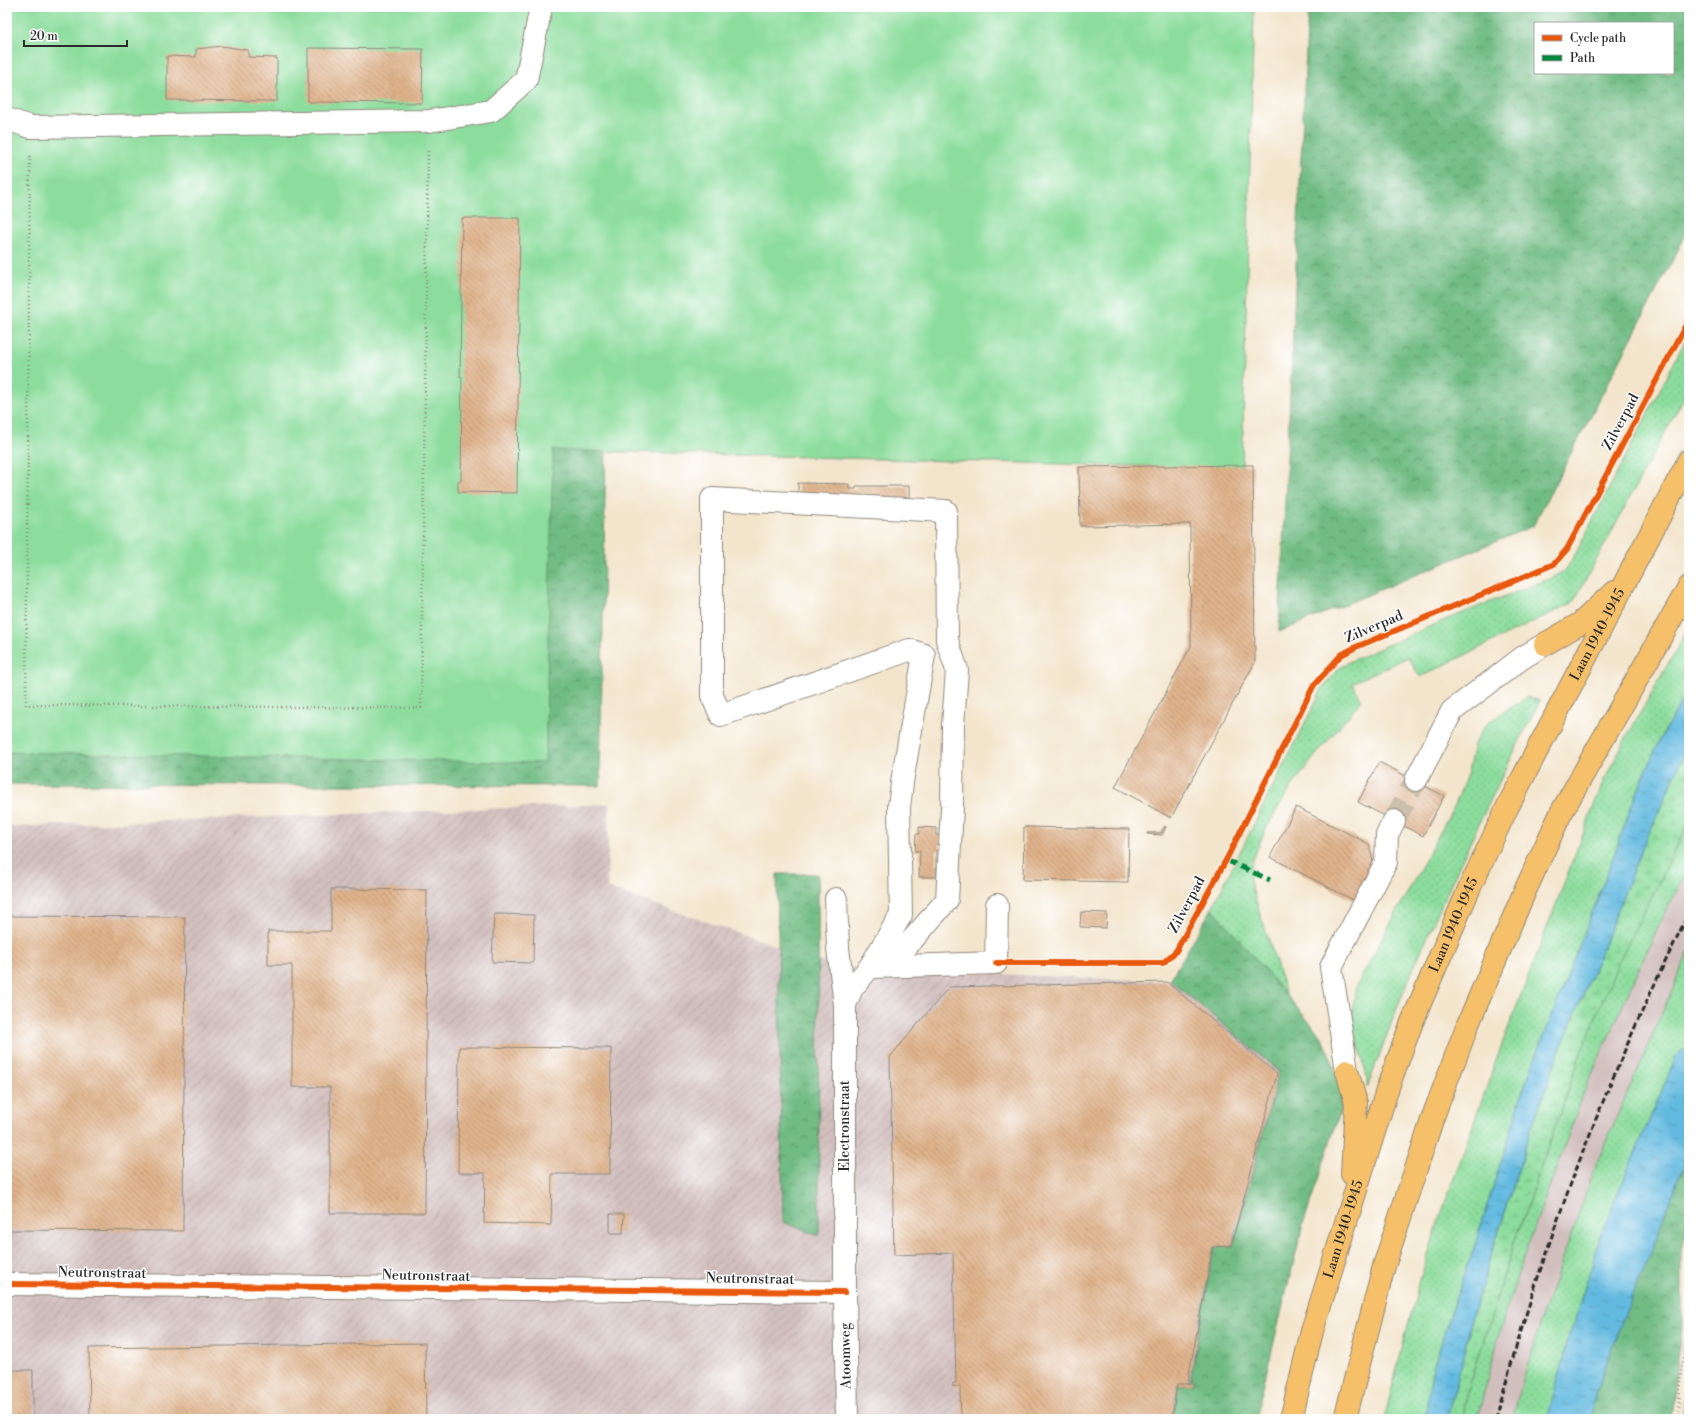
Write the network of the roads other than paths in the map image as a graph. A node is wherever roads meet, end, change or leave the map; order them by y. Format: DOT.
graph roads {
  1 [pos="541,7"];
  2 [pos="7,119"];
  3 [pos="1689,460"];
  4 [pos="1628,579"];
  5 [pos="1689,587"];
  6 [pos="1545,644"];
  7 [pos="1416,780"];
  8 [pos="1394,821"];
  9 [pos="836,899"];
  10 [pos="997,906"];
  11 [pos="870,967"];
  12 [pos="845,1005"];
  13 [pos="1347,1071"];
  14 [pos="1349,1210"];
  15 [pos="7,1284"];
  16 [pos="845,1292"];
  17 [pos="847,1419"];
  18 [pos="1291,1419"];
  19 [pos="1345,1419"];
  1 -- 2 [label="street"];
  3 -- 4 [label="highway, Laan 1940-1945"];
  4 -- 6 [label="highway"];
  4 -- 14 [label="highway, Laan 1940-1945"];
  5 -- 19 [label="highway"];
  6 -- 7 [label="street"];
  8 -- 13 [label="street"];
  9 -- 12 [label="street"];
  10 -- 11 [label="street"];
  11 -- 11 [label="street"];
  11 -- 12 [label="street, Electronstraat"];
  12 -- 16 [label="street, Electronstraat"];
  13 -- 14 [label="highway"];
  14 -- 18 [label="highway, Laan 1940-1945"];
  15 -- 16 [label="street, Neutronstraat"];
  16 -- 17 [label="street, Atoomweg"];
}
